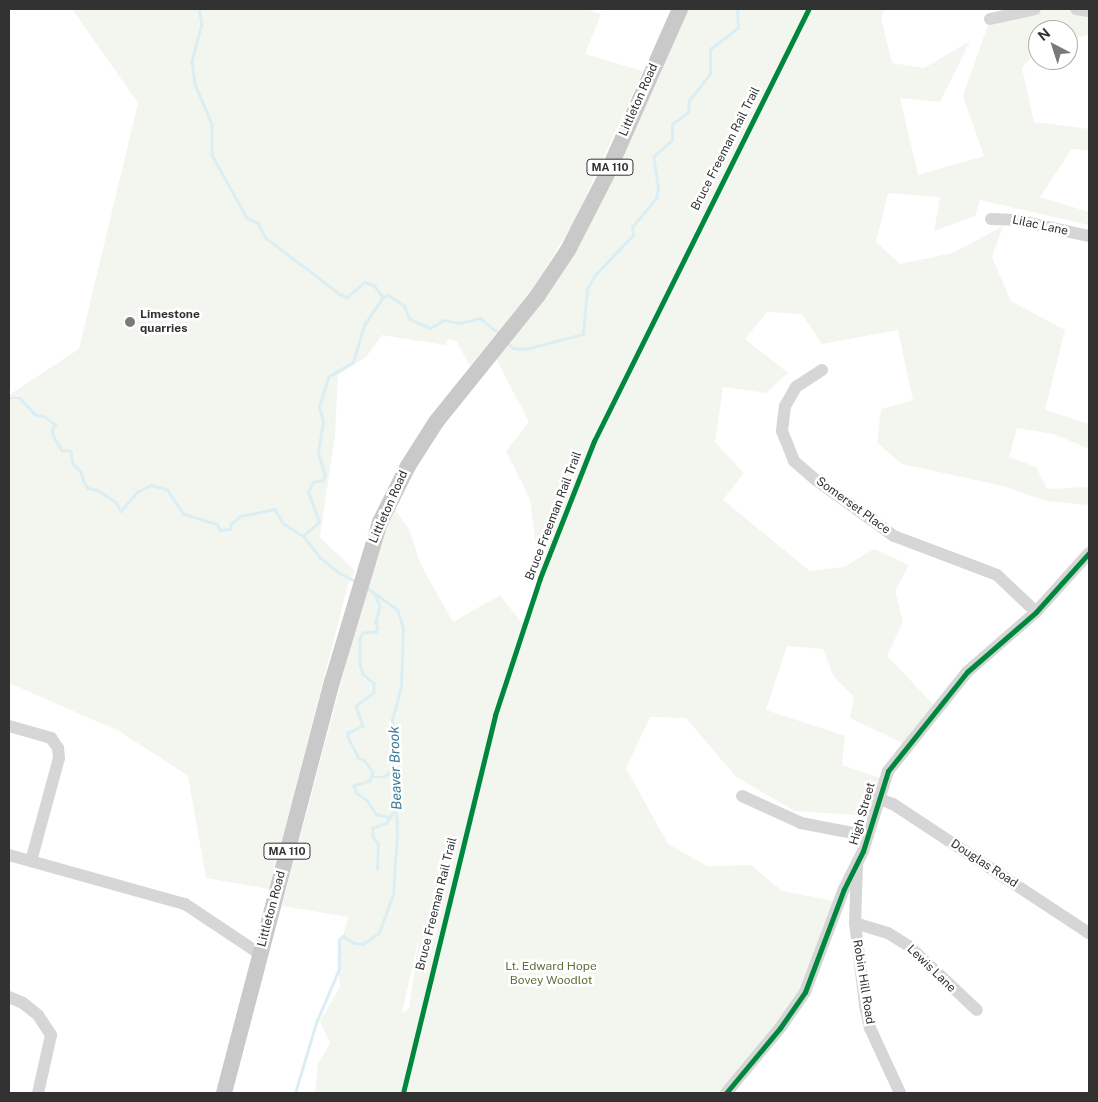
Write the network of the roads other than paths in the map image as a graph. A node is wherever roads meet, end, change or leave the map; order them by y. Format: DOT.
graph roads {
  1 [pos="680,9"];
  2 [pos="1035,9"];
  3 [pos="1076,9"];
  4 [pos="1089,11"];
  5 [pos="990,19"];
  6 [pos="991,219"];
  7 [pos="1089,236"];
  8 [pos="822,370"];
  9 [pos="1089,553"];
  10 [pos="1036,612"];
  11 [pos="9,726"];
  12 [pos="742,796"];
  13 [pos="877,798"];
  14 [pos="868,836"];
  15 [pos="9,855"];
  16 [pos="31,861"];
  17 [pos="857,864"];
  18 [pos="855,922"];
  19 [pos="1089,933"];
  20 [pos="260,954"];
  21 [pos="9,997"];
  22 [pos="977,1010"];
  23 [pos="38,1093"];
  24 [pos="224,1093"];
  25 [pos="726,1093"];
  26 [pos="900,1093"];
  1 -- 20 [label="main road, Littleton Road / MA 110"];
  2 -- 5 [label="street"];
  3 -- 4 [label="street"];
  6 -- 7 [label="street, Lilac Lane"];
  8 -- 10 [label="street, Somerset Place"];
  9 -- 10 [label="street, High Street"];
  10 -- 13 [label="street, High Street"];
  11 -- 16 [label="street"];
  12 -- 14 [label="street"];
  13 -- 14 [label="street, High Street"];
  13 -- 19 [label="street, Douglas Road"];
  14 -- 17 [label="street, High Street"];
  15 -- 16 [label="street"];
  16 -- 20 [label="street"];
  17 -- 18 [label="street, Robin Hill Road"];
  17 -- 25 [label="street, High Street"];
  18 -- 22 [label="street, Lewis Lane"];
  18 -- 26 [label="street, Robin Hill Road"];
  20 -- 24 [label="main road, Littleton Road / MA 110"];
  21 -- 23 [label="street"];
}
